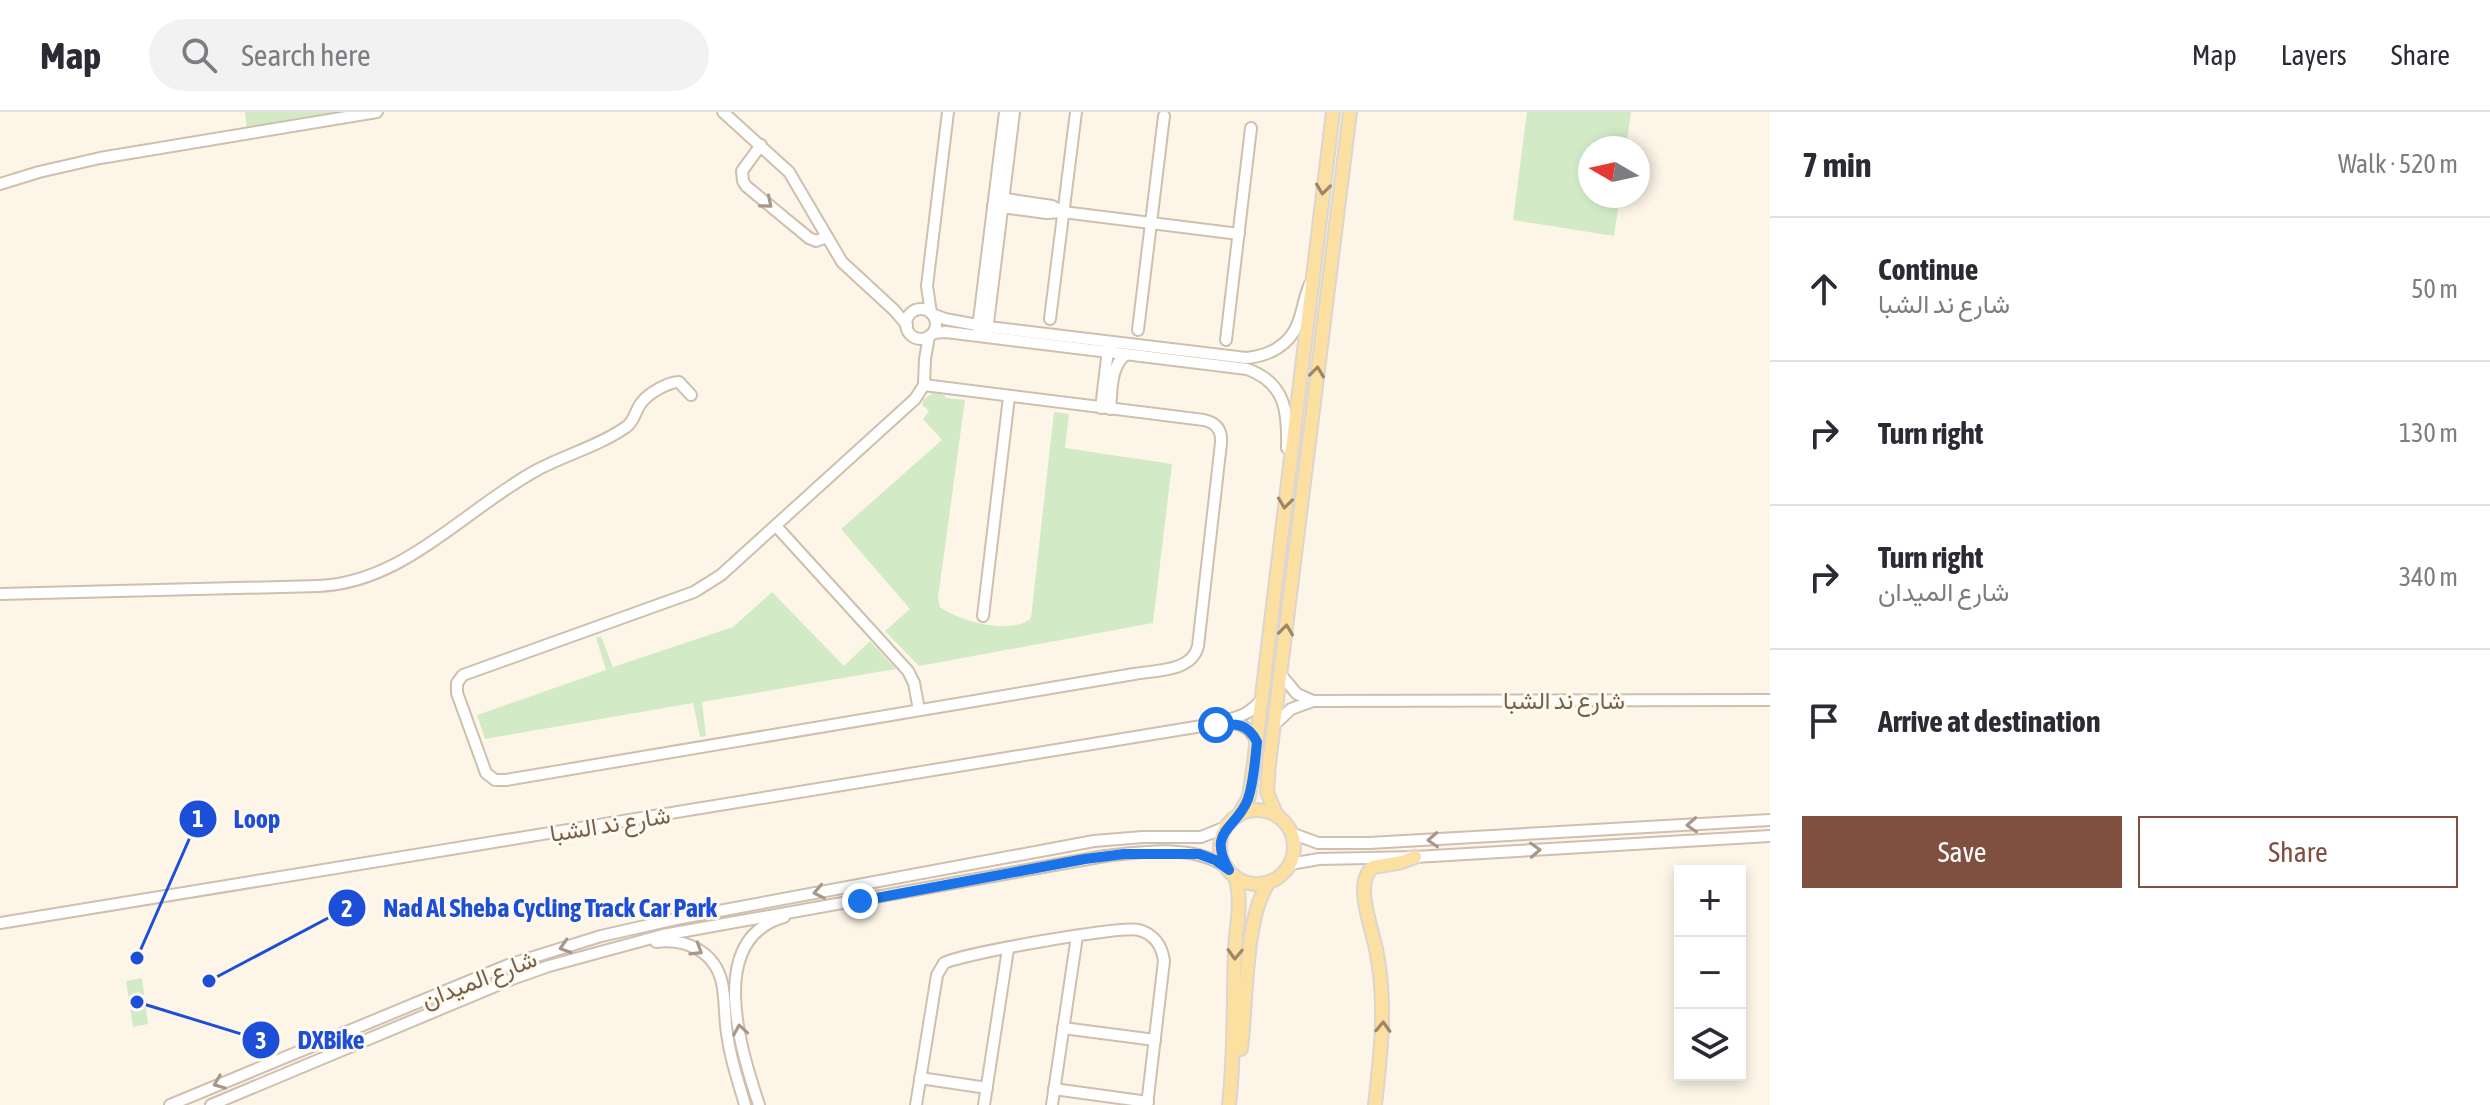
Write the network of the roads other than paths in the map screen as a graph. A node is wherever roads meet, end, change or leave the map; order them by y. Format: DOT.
graph roads {
  1 [pos="377,112"];
  2 [pos="723,112"];
  3 [pos="948,112"];
  4 [pos="1005,112"];
  5 [pos="1014,112"];
  6 [pos="1076,112"];
  7 [pos="1333,112"];
  8 [pos="1350,112"];
  9 [pos="1164,116"];
  10 [pos="1251,128"];
  11 [pos="761,145"];
  12 [pos="0,184"];
  13 [pos="998,202"];
  14 [pos="1063,212"];
  15 [pos="1151,223"];
  16 [pos="1239,234"];
  17 [pos="827,237"];
  18 [pos="1313,279"];
  19 [pos="927,286"];
  20 [pos="889,305"];
  21 [pos="916,310"];
  22 [pos="932,313"];
  23 [pos="1050,319"];
  24 [pos="907,325"];
  25 [pos="1138,330"];
  26 [pos="982,331"];
  27 [pos="931,335"];
  28 [pos="913,336"];
  29 [pos="1226,340"];
  30 [pos="1156,348"];
  31 [pos="1108,352"];
  32 [pos="1126,354"];
  33 [pos="925,359"];
  34 [pos="924,385"];
  35 [pos="691,395"];
  36 [pos="1009,397"];
  37 [pos="1106,409"];
  38 [pos="1290,461"];
  39 [pos="776,526"];
  40 [pos="0,594"];
  41 [pos="983,616"];
  42 [pos="1281,675"];
  43 [pos="1262,699"];
  44 [pos="1770,700"];
  45 [pos="1313,701"];
  46 [pos="919,710"];
  47 [pos="1275,724"];
  48 [pos="1208,725"];
  49 [pos="1257,742"];
  50 [pos="1238,816"];
  51 [pos="1277,816"];
  52 [pos="1770,820"];
  53 [pos="1226,827"];
  54 [pos="1291,833"];
  55 [pos="1770,836"];
  56 [pos="1415,857"];
  57 [pos="1290,864"];
  58 [pos="1232,874"];
  59 [pos="1269,882"];
  60 [pos="808,907"];
  61 [pos="4,921"];
  62 [pos="1077,936"];
  63 [pos="622,945"];
  64 [pos="1008,949"];
  65 [pos="1063,1028"];
  66 [pos="1155,1040"];
  67 [pos="920,1078"];
  68 [pos="1232,1079"];
  69 [pos="987,1088"];
  70 [pos="1054,1089"];
  71 [pos="223,1102"];
  72 [pos="1148,1104"];
  73 [pos="170,1105"];
  74 [pos="211,1105"];
  75 [pos="745,1105"];
  76 [pos="759,1105"];
  77 [pos="916,1105"];
  78 [pos="984,1105"];
  79 [pos="1052,1105"];
  80 [pos="1229,1105"];
  81 [pos="1375,1105"];
  1 -- 12 [label="street"];
  2 -- 11 [label="street"];
  3 -- 19 [label="street"];
  4 -- 13 [label="street"];
  5 -- 13 [label="street"];
  6 -- 14 [label="street"];
  7 -- 18 [label="main road, one-way"];
  42 -- 8 [label="main road, one-way"];
  9 -- 15 [label="street"];
  10 -- 16 [label="street"];
  11 -- 17 [label="street"];
  11 -- 17 [label="street, one-way"];
  13 -- 14 [label="street"];
  13 -- 26 [label="street"];
  14 -- 15 [label="street"];
  14 -- 23 [label="street"];
  15 -- 16 [label="street"];
  15 -- 25 [label="street"];
  16 -- 29 [label="street"];
  17 -- 20 [label="street"];
  18 -- 30 [label="street"];
  18 -- 38 [label="main road"];
  19 -- 21 [label="street"];
  19 -- 22 [label="street"];
  20 -- 21 [label="street"];
  20 -- 24 [label="street"];
  21 -- 22 [label="street"];
  21 -- 24 [label="street"];
  22 -- 26 [label="street"];
  22 -- 27 [label="street"];
  24 -- 28 [label="street"];
  26 -- 27 [label="street"];
  26 -- 30 [label="street"];
  26 -- 31 [label="street"];
  27 -- 28 [label="street"];
  27 -- 33 [label="street"];
  28 -- 33 [label="street"];
  30 -- 31 [label="street"];
  31 -- 32 [label="street"];
  31 -- 37 [label="street"];
  32 -- 37 [label="street"];
  32 -- 38 [label="street"];
  33 -- 34 [label="street"];
  34 -- 36 [label="street"];
  34 -- 39 [label="street"];
  35 -- 40 [label="street"];
  36 -- 37 [label="street"];
  36 -- 41 [label="street"];
  37 -- 46 [label="street"];
  38 -- 43 [label="main road, one-way"];
  39 -- 46 [label="street"];
  39 -- 46 [label="street"];
  42 -- 45 [label="street"];
  42 -- 47 [label="main road"];
  43 -- 48 [label="street, شارع ند الشبا"];
  43 -- 49 [label="main road"];
  44 -- 45 [label="street, شارع ند الشبا"];
  45 -- 47 [label="street"];
  47 -- 51 [label="main road"];
  48 -- 49 [label="street, شارع ند الشبا"];
  48 -- 61 [label="street, شارع ند الشبا"];
  49 -- 50 [label="main road"];
  50 -- 51 [label="main road"];
  50 -- 53 [label="main road"];
  51 -- 54 [label="main road"];
  52 -- 54 [label="street, one-way"];
  53 -- 58 [label="main road"];
  53 -- 73 [label="street, شارع الميدان, one-way"];
  54 -- 57 [label="main road"];
  56 -- 55 [label="street, one-way"];
  56 -- 57 [label="street"];
  81 -- 56 [label="main road, one-way"];
  57 -- 59 [label="main road"];
  58 -- 59 [label="main road"];
  58 -- 60 [label="street, شارع الميدان"];
  58 -- 68 [label="main road, one-way"];
  59 -- 68 [label="main road"];
  60 -- 63 [label="street, شارع الميدان"];
  76 -- 60 [label="street, one-way"];
  62 -- 64 [label="street"];
  62 -- 65 [label="street"];
  62 -- 66 [label="street"];
  63 -- 71 [label="street, شارع الميدان"];
  63 -- 75 [label="street, one-way"];
  64 -- 67 [label="street"];
  64 -- 69 [label="street"];
  65 -- 66 [label="street"];
  65 -- 70 [label="street"];
  66 -- 72 [label="street"];
  67 -- 69 [label="street"];
  67 -- 77 [label="street"];
  68 -- 80 [label="main road"];
  69 -- 78 [label="street"];
  70 -- 72 [label="street"];
  70 -- 79 [label="street"];
  71 -- 74 [label="street, شارع الميدان"];
}
